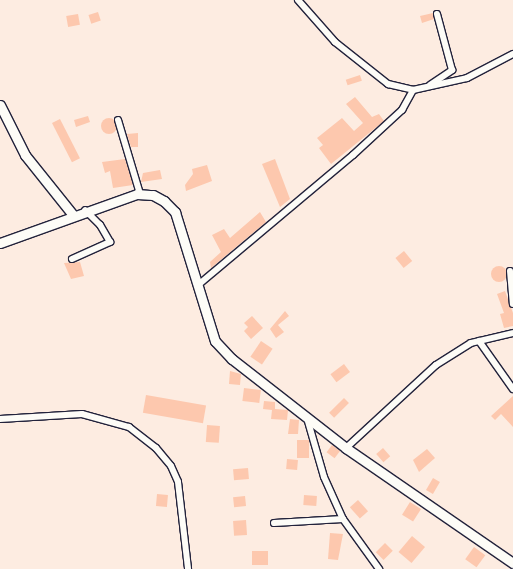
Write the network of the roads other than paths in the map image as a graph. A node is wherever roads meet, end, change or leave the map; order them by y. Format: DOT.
graph roads {
  1 [pos="299,0"];
  2 [pos="437,14"];
  3 [pos="513,54"];
  4 [pos="429,86"];
  5 [pos="413,90"];
  6 [pos="0,105"];
  7 [pos="118,120"];
  8 [pos="140,194"];
  9 [pos="85,210"];
  10 [pos="73,215"];
  11 [pos="0,243"];
  12 [pos="72,259"];
  13 [pos="510,271"];
  14 [pos="198,284"];
  15 [pos="513,304"];
  16 [pos="513,333"];
  17 [pos="479,341"];
  18 [pos="513,389"];
  19 [pos="307,418"];
  20 [pos="0,419"];
  21 [pos="346,448"];
  22 [pos="343,519"];
  23 [pos="274,522"];
  24 [pos="513,563"];
  25 [pos="188,569"];
  26 [pos="379,569"];
  1 -- 5 [label="street"];
  2 -- 4 [label="street"];
  3 -- 4 [label="street"];
  4 -- 5 [label="street"];
  5 -- 14 [label="street"];
  6 -- 10 [label="street"];
  7 -- 8 [label="street"];
  8 -- 9 [label="street"];
  8 -- 14 [label="street"];
  9 -- 10 [label="street"];
  9 -- 12 [label="street"];
  10 -- 11 [label="street"];
  13 -- 15 [label="street"];
  14 -- 19 [label="street"];
  16 -- 17 [label="street"];
  17 -- 18 [label="street"];
  17 -- 21 [label="street"];
  19 -- 21 [label="street"];
  19 -- 22 [label="street"];
  20 -- 25 [label="street"];
  21 -- 24 [label="street"];
  22 -- 23 [label="street"];
  22 -- 26 [label="street"];
}
